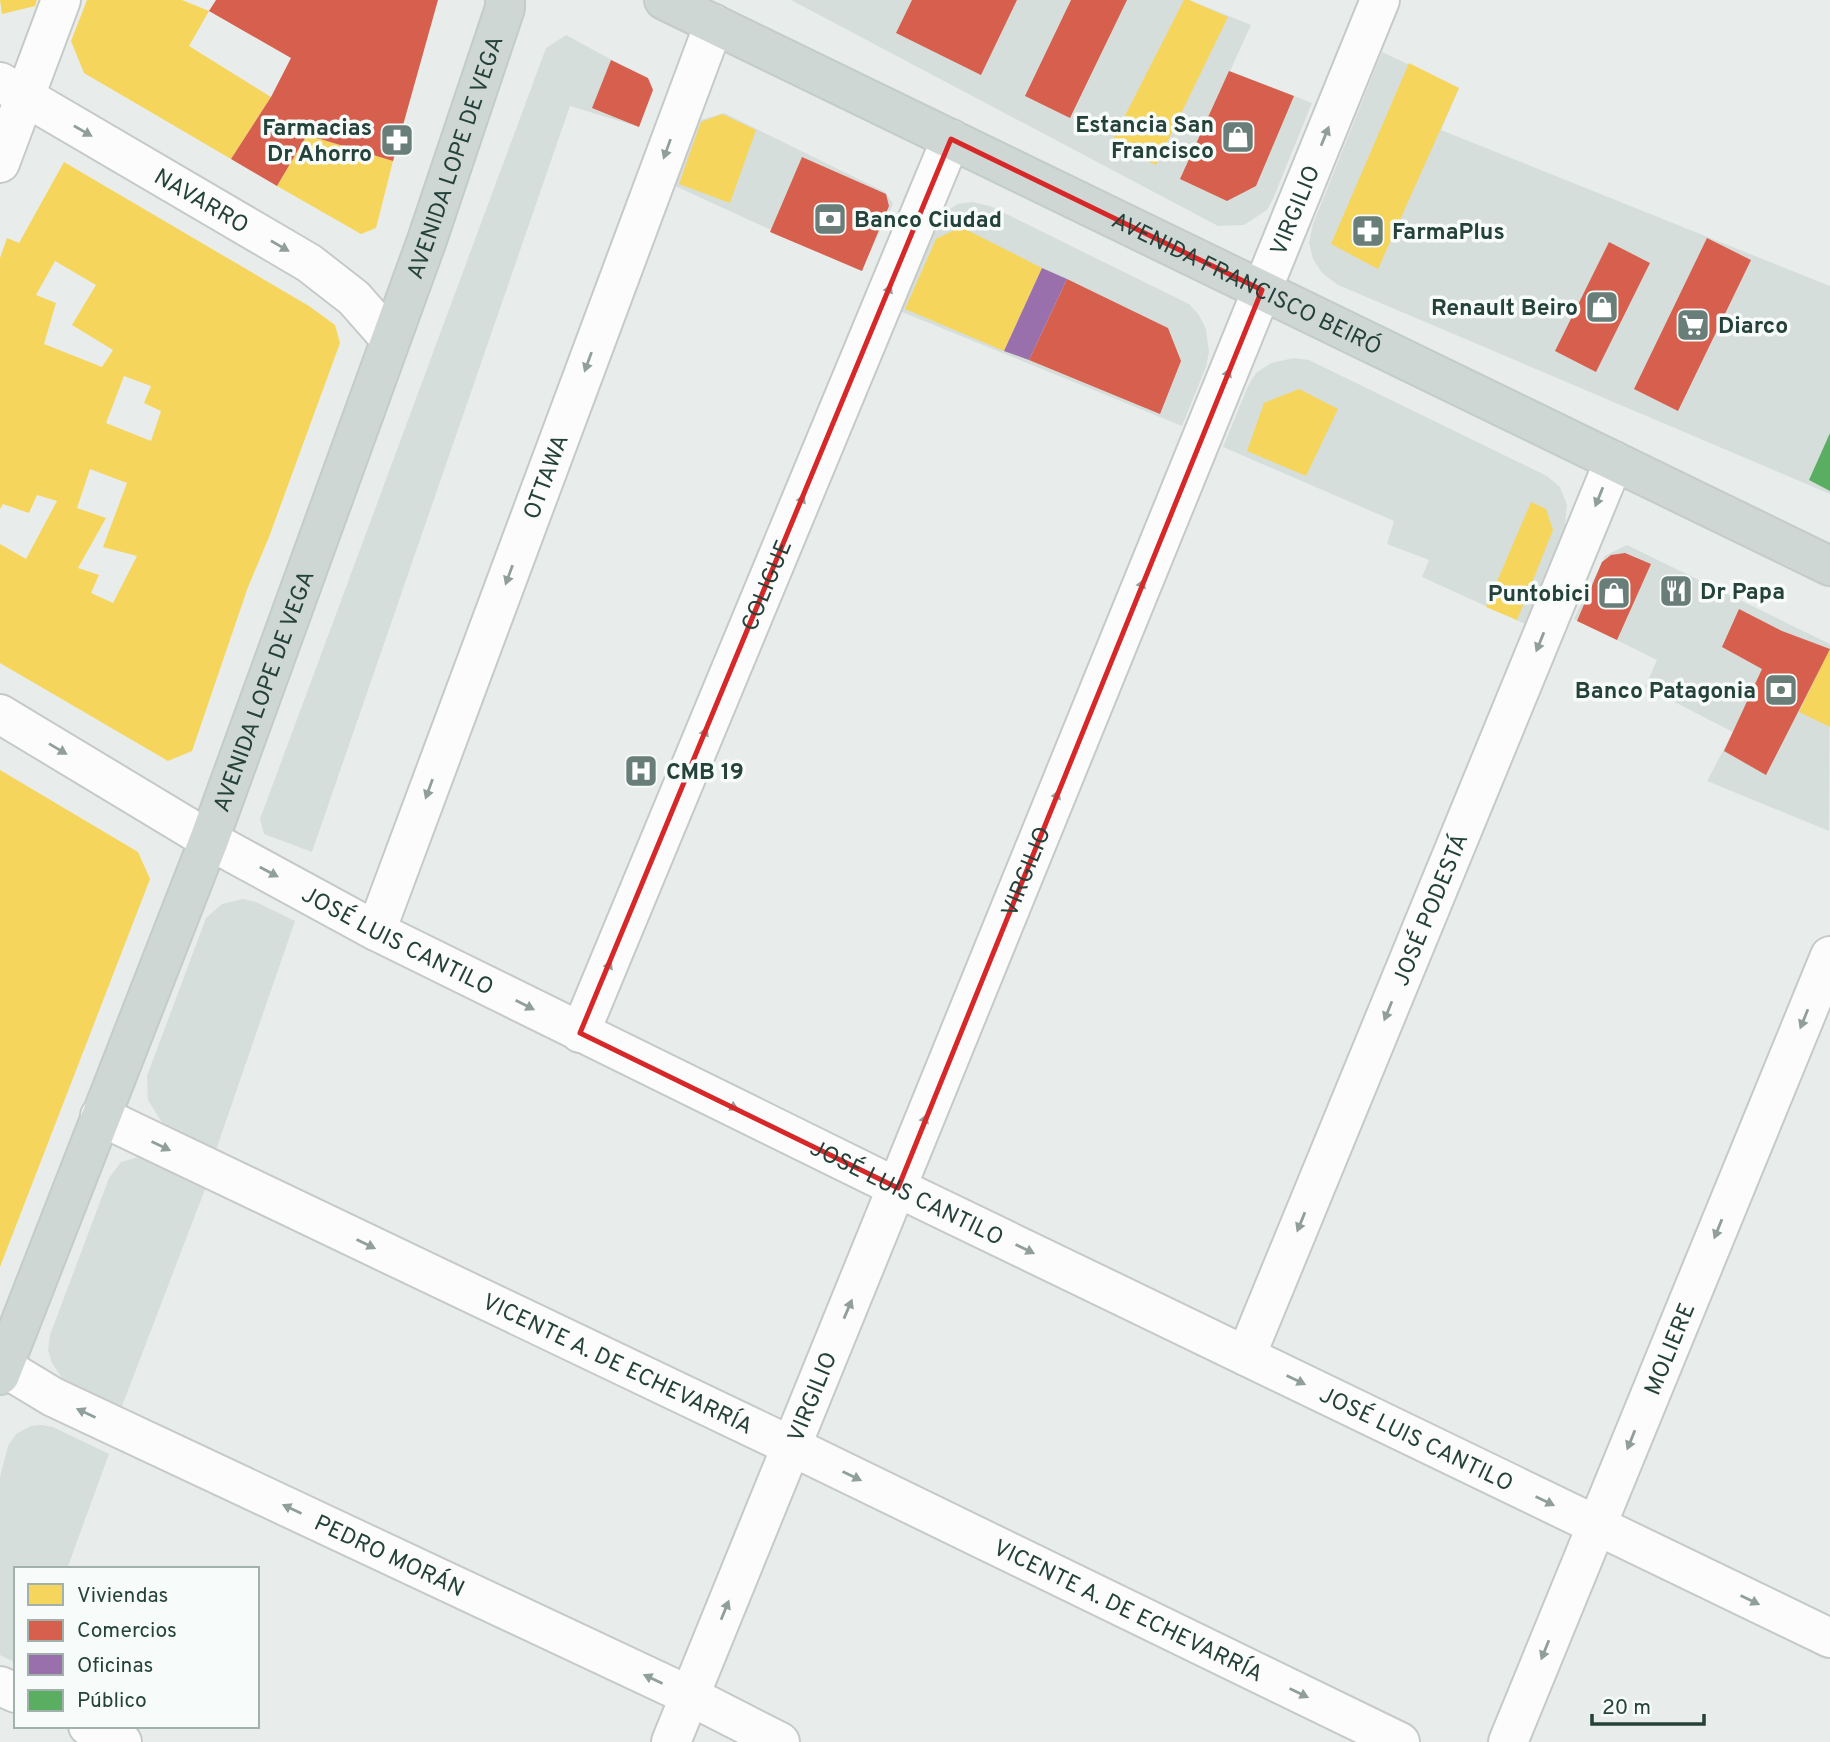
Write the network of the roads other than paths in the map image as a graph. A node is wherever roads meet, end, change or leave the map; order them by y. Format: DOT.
graph roads {
  1 [pos="61,0"];
  2 [pos="505,0"];
  3 [pos="664,0"];
  4 [pos="1380,0"];
  5 [pos="714,24"];
  6 [pos="12,89"];
  7 [pos="951,139"];
  8 [pos="0,163"];
  9 [pos="1262,290"];
  10 [pos="390,339"];
  11 [pos="1614,461"];
  12 [pos="1830,565"];
  13 [pos="0,714"];
  14 [pos="209,840"];
  15 [pos="376,931"];
  16 [pos="1830,956"];
  17 [pos="580,1033"];
  18 [pos="100,1116"];
  19 [pos="898,1188"];
  20 [pos="1246,1356"];
  21 [pos="1,1369"];
  22 [pos="791,1446"];
  23 [pos="1597,1525"];
  24 [pos="1830,1638"];
  25 [pos="690,1696"];
  26 [pos="92,1728"];
  27 [pos="122,1742"];
  28 [pos="671,1742"];
  29 [pos="780,1742"];
  30 [pos="1400,1742"];
  31 [pos="1508,1742"];
  1 -- 6 [label="street"];
  2 -- 10 [label="main road, AVENIDA LOPE DE VEGA"];
  3 -- 5 [label="main road, AVENIDA FRANCISCO BEIRÓ"];
  9 -- 4 [label="street, VIRGILIO, one-way"];
  5 -- 7 [label="main road, AVENIDA FRANCISCO BEIRÓ"];
  5 -- 15 [label="street, OTTAWA, one-way"];
  6 -- 8 [label="street"];
  6 -- 10 [label="street, NAVARRO, one-way"];
  7 -- 9 [label="main road, AVENIDA FRANCISCO BEIRÓ"];
  17 -- 7 [label="street, COLIGUE, one-way"];
  9 -- 11 [label="main road, AVENIDA FRANCISCO BEIRÓ"];
  19 -- 9 [label="street, VIRGILIO, one-way"];
  10 -- 14 [label="main road, AVENIDA LOPE DE VEGA"];
  11 -- 12 [label="main road, AVENIDA FRANCISCO BEIRÓ"];
  11 -- 20 [label="street, JOSÉ PODESTÁ, one-way"];
  13 -- 14 [label="street, JOSÉ LUIS CANTILO, one-way"];
  14 -- 15 [label="street, JOSÉ LUIS CANTILO, one-way"];
  14 -- 18 [label="main road, AVENIDA LOPE DE VEGA"];
  15 -- 17 [label="street, JOSÉ LUIS CANTILO, one-way"];
  16 -- 23 [label="street, MOLIERE, one-way"];
  17 -- 19 [label="street, JOSÉ LUIS CANTILO, one-way"];
  18 -- 21 [label="main road, AVENIDA LOPE DE VEGA"];
  18 -- 22 [label="street, VICENTE A. DE ECHEVARRÍA, one-way"];
  19 -- 20 [label="street, JOSÉ LUIS CANTILO, one-way"];
  22 -- 19 [label="street, VIRGILIO, one-way"];
  20 -- 23 [label="street, JOSÉ LUIS CANTILO, one-way"];
  25 -- 21 [label="street, PEDRO MORÁN, one-way"];
  25 -- 22 [label="street, VIRGILIO, one-way"];
  22 -- 30 [label="street, VICENTE A. DE ECHEVARRÍA, one-way"];
  23 -- 24 [label="street, JOSÉ LUIS CANTILO, one-way"];
  23 -- 31 [label="street, MOLIERE, one-way"];
  25 -- 28 [label="street, VIRGILIO"];
  25 -- 29 [label="street, PEDRO MORÁN"];
  26 -- 27 [label="street"];
}
